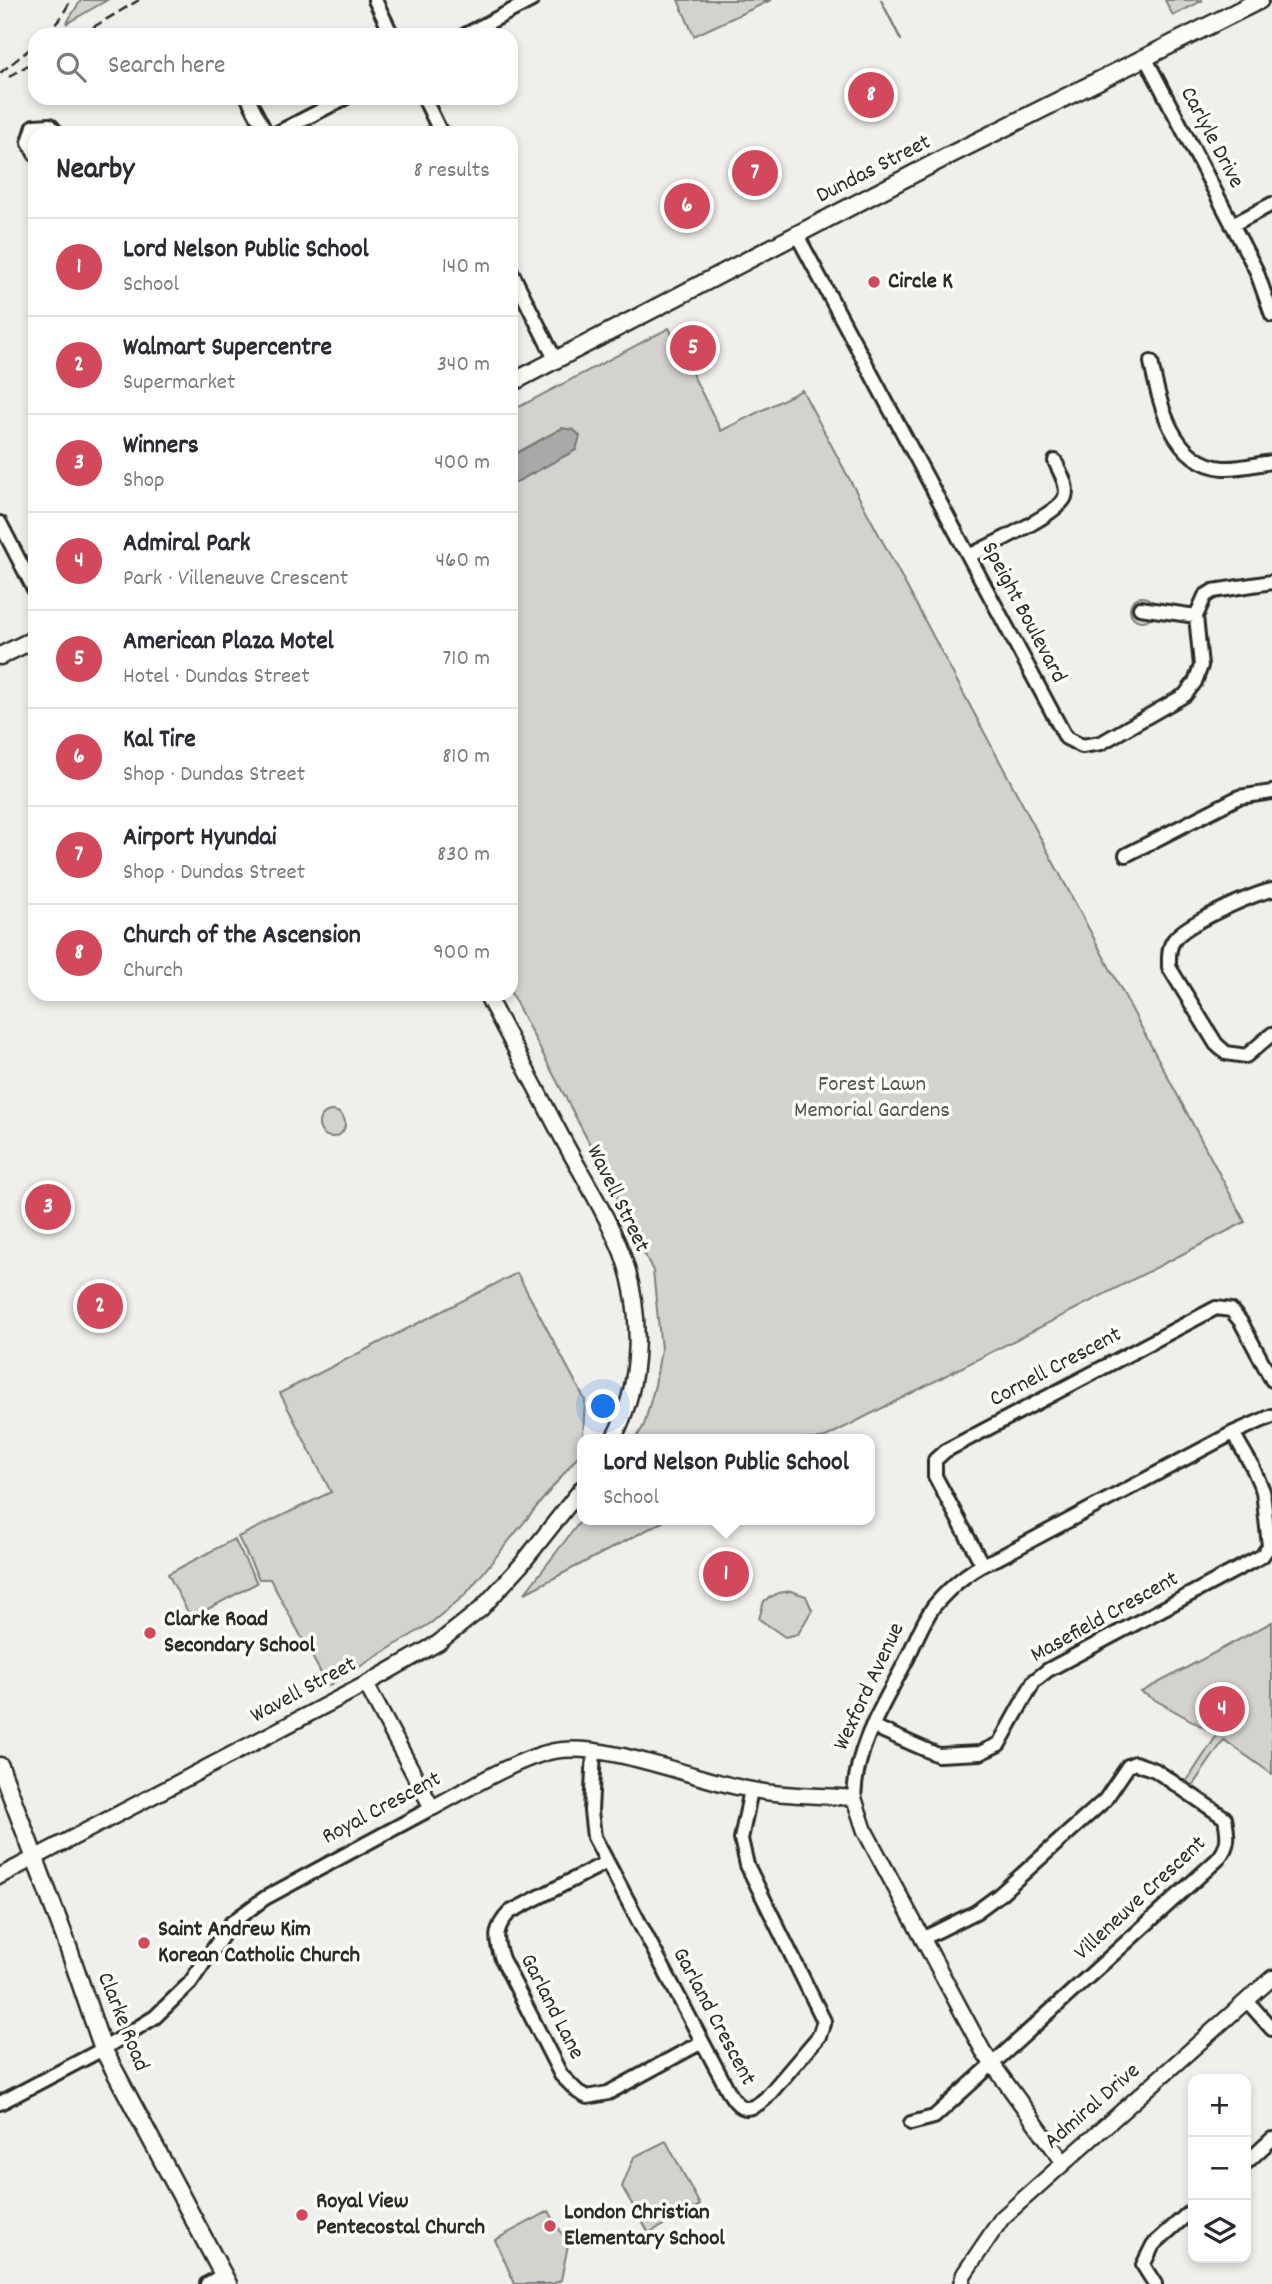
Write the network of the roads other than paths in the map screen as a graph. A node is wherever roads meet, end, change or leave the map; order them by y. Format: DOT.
graph roads {
  1 [pos="375,0"];
  2 [pos="532,0"];
  3 [pos="1260,0"];
  4 [pos="389,28"];
  5 [pos="478,28"];
  6 [pos="1145,57"];
  7 [pos="252,105"];
  8 [pos="331,105"];
  9 [pos="428,105"];
  10 [pos="262,126"];
  11 [pos="291,126"];
  12 [pos="438,126"];
  13 [pos="1272,204"];
  14 [pos="1233,225"];
  15 [pos="797,235"];
  16 [pos="518,285"];
  17 [pos="1269,297"];
  18 [pos="1272,315"];
  19 [pos="555,359"];
  20 [pos="1151,362"];
  21 [pos="518,379"];
  22 [pos="1055,461"];
  23 [pos="1272,462"];
  24 [pos="0,523"];
  25 [pos="969,556"];
  26 [pos="28,577"];
  27 [pos="1272,582"];
  28 [pos="1140,608"];
  29 [pos="1196,616"];
  30 [pos="28,642"];
  31 [pos="0,656"];
  32 [pos="1272,792"];
  33 [pos="1126,855"];
  34 [pos="1272,890"];
  35 [pos="490,1001"];
  36 [pos="1272,1034"];
  37 [pos="1272,1380"];
  38 [pos="1272,1416"];
  39 [pos="1233,1433"];
  40 [pos="616,1434"];
  41 [pos="577,1495"];
  42 [pos="982,1563"];
  43 [pos="366,1684"];
  44 [pos="872,1726"];
  45 [pos="594,1751"];
  46 [pos="0,1766"];
  47 [pos="751,1790"];
  48 [pos="854,1798"];
  49 [pos="432,1808"];
  50 [pos="35,1857"];
  51 [pos="607,1862"];
  52 [pos="0,1876"];
  53 [pos="922,1939"];
  54 [pos="1272,1978"];
  55 [pos="1248,2002"];
  56 [pos="1272,2029"];
  57 [pos="702,2042"];
  58 [pos="103,2049"];
  59 [pos="993,2063"];
  60 [pos="0,2103"];
  61 [pos="911,2123"];
  62 [pos="1272,2139"];
  63 [pos="1251,2158"];
  64 [pos="1064,2163"];
  65 [pos="1188,2214"];
  66 [pos="225,2280"];
  67 [pos="207,2284"];
  68 [pos="961,2284"];
  69 [pos="1155,2284"];
  1 -- 4 [label="street"];
  2 -- 5 [label="street"];
  3 -- 6 [label="main road, Dundas Street"];
  6 -- 14 [label="street, Carlyle Drive"];
  6 -- 15 [label="main road, Dundas Street"];
  7 -- 10 [label="street"];
  8 -- 11 [label="street"];
  9 -- 12 [label="street"];
  13 -- 14 [label="street"];
  14 -- 17 [label="street, Carlyle Drive"];
  15 -- 19 [label="main road, Dundas Street"];
  15 -- 25 [label="street, Speight Boulevard"];
  16 -- 19 [label="street"];
  17 -- 18 [label="street, Carlyle Drive"];
  19 -- 21 [label="main road, Dundas Street"];
  20 -- 23 [label="street"];
  22 -- 25 [label="street"];
  24 -- 26 [label="street"];
  25 -- 29 [label="street, Speight Boulevard"];
  27 -- 29 [label="street"];
  28 -- 29 [label="street"];
  30 -- 31 [label="main road"];
  32 -- 33 [label="street"];
  34 -- 36 [label="street"];
  35 -- 40 [label="street, Wavell Street"];
  37 -- 42 [label="street, Cornell Crescent"];
  38 -- 39 [label="street, Wexford Avenue"];
  39 -- 42 [label="street, Wexford Avenue"];
  39 -- 44 [label="street, Masefield Crescent"];
  41 -- 43 [label="street, Wavell Street"];
  42 -- 44 [label="street, Wexford Avenue"];
  43 -- 49 [label="street"];
  43 -- 50 [label="street, Wavell Street"];
  44 -- 48 [label="street, Wexford Avenue"];
  45 -- 47 [label="street, Royal Crescent"];
  45 -- 49 [label="street, Royal Crescent"];
  45 -- 51 [label="street, Garland Crescent"];
  46 -- 50 [label="main road, Clarke Road"];
  47 -- 48 [label="street, Royal Crescent"];
  47 -- 57 [label="street, Garland Crescent"];
  48 -- 53 [label="street, Wexford Avenue"];
  49 -- 58 [label="street, Royal Crescent"];
  50 -- 52 [label="street, Wavell Street"];
  50 -- 58 [label="main road, Clarke Road"];
  51 -- 57 [label="street, Garland Crescent"];
  51 -- 57 [label="street, Garland Lane"];
  53 -- 59 [label="street, Wexford Avenue"];
  53 -- 59 [label="street, Villeneuve Crescent"];
  54 -- 55 [label="street, Admiral Drive"];
  55 -- 56 [label="street"];
  55 -- 64 [label="street, Admiral Drive"];
  58 -- 60 [label="street, Royal Crescent"];
  58 -- 66 [label="main road, Clarke Road"];
  59 -- 61 [label="street"];
  59 -- 64 [label="street, Wexford Avenue"];
  62 -- 63 [label="street"];
  64 -- 68 [label="street, Admiral Drive"];
  65 -- 69 [label="street"];
  66 -- 67 [label="street"];
}
